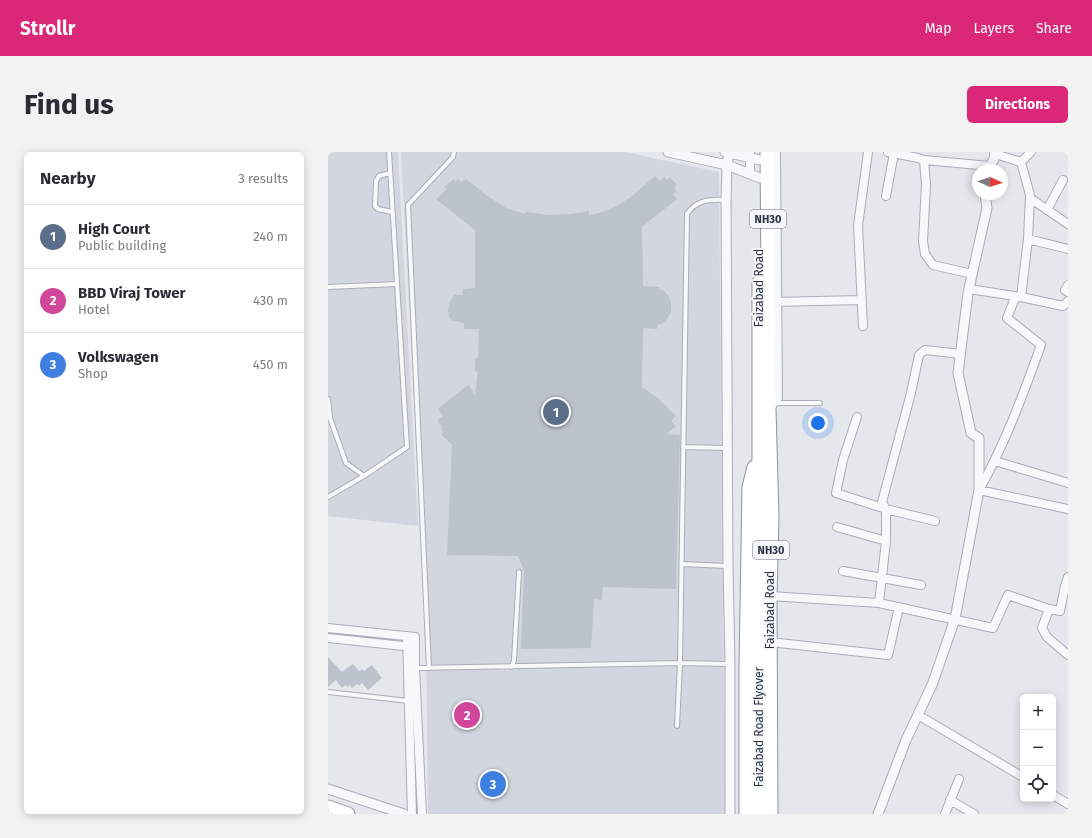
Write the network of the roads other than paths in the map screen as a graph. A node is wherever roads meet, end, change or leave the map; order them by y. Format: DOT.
graph roads {
  1 [pos="389,152"];
  2 [pos="454,152"];
  3 [pos="668,152"];
  4 [pos="727,152"];
  5 [pos="776,152"];
  6 [pos="868,152"];
  7 [pos="891,152"];
  8 [pos="1031,152"];
  9 [pos="995,153"];
  10 [pos="757,155"];
  11 [pos="924,160"];
  12 [pos="1021,162"];
  13 [pos="991,164"];
  14 [pos="727,165"];
  15 [pos="972,166"];
  16 [pos="390,173"];
  17 [pos="755,176"];
  18 [pos="1063,180"];
  19 [pos="886,196"];
  20 [pos="1030,198"];
  21 [pos="726,200"];
  22 [pos="986,200"];
  23 [pos="1047,210"];
  24 [pos="392,212"];
  25 [pos="1068,224"];
  26 [pos="1028,239"];
  27 [pos="1068,249"];
  28 [pos="972,274"];
  29 [pos="397,284"];
  30 [pos="1068,285"];
  31 [pos="328,287"];
  32 [pos="969,289"];
  33 [pos="1068,292"];
  34 [pos="1021,297"];
  35 [pos="862,300"];
  36 [pos="773,302"];
  37 [pos="1066,306"];
  38 [pos="863,326"];
  39 [pos="961,354"];
  40 [pos="328,399"];
  41 [pos="820,403"];
  42 [pos="771,406"];
  43 [pos="857,417"];
  44 [pos="683,447"];
  45 [pos="759,447"];
  46 [pos="727,448"];
  47 [pos="995,461"];
  48 [pos="364,476"];
  49 [pos="1068,484"];
  50 [pos="979,490"];
  51 [pos="328,497"];
  52 [pos="886,509"];
  53 [pos="1068,509"];
  54 [pos="935,521"];
  55 [pos="837,527"];
  56 [pos="886,541"];
  57 [pos="682,564"];
  58 [pos="728,566"];
  59 [pos="843,570"];
  60 [pos="519,572"];
  61 [pos="1068,576"];
  62 [pos="881,578"];
  63 [pos="921,585"];
  64 [pos="1067,587"];
  65 [pos="770,596"];
  66 [pos="879,603"];
  67 [pos="899,607"];
  68 [pos="1049,609"];
  69 [pos="955,619"];
  70 [pos="328,628"];
  71 [pos="328,638"];
  72 [pos="770,642"];
  73 [pos="412,647"];
  74 [pos="1068,655"];
  75 [pos="680,664"];
  76 [pos="730,664"];
  77 [pos="512,667"];
  78 [pos="415,668"];
  79 [pos="429,668"];
  80 [pos="328,692"];
  81 [pos="409,701"];
  82 [pos="918,715"];
  83 [pos="677,726"];
  84 [pos="1020,775"];
  85 [pos="959,779"];
  86 [pos="328,789"];
  87 [pos="1056,797"];
  88 [pos="950,800"];
  89 [pos="1068,804"];
  90 [pos="328,807"];
  91 [pos="880,813"];
  92 [pos="348,814"];
  93 [pos="404,814"];
  94 [pos="412,814"];
  95 [pos="422,814"];
  96 [pos="730,814"];
  97 [pos="746,814"];
  98 [pos="759,814"];
  99 [pos="771,814"];
  100 [pos="945,814"];
  101 [pos="974,814"];
  1 -- 16 [label="lane"];
  2 -- 79 [label="lane"];
  3 -- 14 [label="street"];
  4 -- 10 [label="street"];
  4 -- 14 [label="street"];
  5 -- 36 [label="street"];
  6 -- 35 [label="street"];
  7 -- 11 [label="street"];
  7 -- 19 [label="street"];
  8 -- 12 [label="street"];
  9 -- 12 [label="street"];
  9 -- 13 [label="street"];
  10 -- 17 [label="highway, Faizabad Road / NH30"];
  10 -- 36 [label="highway, Faizabad Road / NH30"];
  11 -- 15 [label="street"];
  11 -- 28 [label="street"];
  12 -- 20 [label="street"];
  14 -- 17 [label="street"];
  14 -- 21 [label="street"];
  16 -- 24 [label="lane"];
  16 -- 24 [label="lane"];
  17 -- 45 [label="highway, Faizabad Road / NH30"];
  18 -- 23 [label="street"];
  20 -- 23 [label="street"];
  20 -- 26 [label="street"];
  21 -- 44 [label="lane"];
  21 -- 46 [label="street"];
  22 -- 28 [label="street"];
  23 -- 25 [label="street"];
  24 -- 29 [label="lane"];
  26 -- 27 [label="street"];
  26 -- 34 [label="street"];
  28 -- 32 [label="street"];
  29 -- 31 [label="lane"];
  29 -- 48 [label="lane"];
  30 -- 33 [label="street"];
  32 -- 34 [label="street"];
  32 -- 39 [label="street"];
  34 -- 37 [label="street"];
  34 -- 47 [label="street"];
  35 -- 36 [label="street"];
  35 -- 38 [label="street"];
  36 -- 42 [label="highway, Faizabad Road / NH30"];
  39 -- 50 [label="street"];
  39 -- 52 [label="street"];
  40 -- 48 [label="lane"];
  41 -- 42 [label="lane"];
  42 -- 65 [label="highway, Faizabad Road / NH30"];
  43 -- 52 [label="street"];
  44 -- 46 [label="lane"];
  44 -- 57 [label="lane"];
  45 -- 97 [label="highway, NH30"];
  45 -- 98 [label="highway, Faizabad Road Flyover"];
  46 -- 58 [label="street"];
  47 -- 49 [label="street"];
  47 -- 50 [label="street"];
  48 -- 51 [label="lane"];
  50 -- 53 [label="street"];
  50 -- 69 [label="street"];
  52 -- 54 [label="street"];
  52 -- 56 [label="street"];
  55 -- 56 [label="street"];
  56 -- 62 [label="street"];
  57 -- 58 [label="lane"];
  57 -- 75 [label="lane"];
  58 -- 76 [label="street"];
  59 -- 62 [label="street"];
  60 -- 77 [label="lane"];
  61 -- 64 [label="street"];
  62 -- 63 [label="street"];
  62 -- 66 [label="street"];
  64 -- 68 [label="street"];
  65 -- 66 [label="street"];
  65 -- 72 [label="highway, Faizabad Road / NH30"];
  66 -- 67 [label="street"];
  67 -- 69 [label="street"];
  67 -- 72 [label="street"];
  68 -- 69 [label="street"];
  68 -- 74 [label="street"];
  69 -- 82 [label="street"];
  70 -- 73 [label="street"];
  71 -- 73 [label="street"];
  72 -- 99 [label="highway, Faizabad Road / NH30"];
  73 -- 78 [label="street"];
  73 -- 81 [label="street"];
  75 -- 76 [label="lane"];
  75 -- 77 [label="lane"];
  75 -- 83 [label="lane"];
  76 -- 96 [label="street"];
  77 -- 79 [label="lane"];
  78 -- 79 [label="lane"];
  78 -- 95 [label="street"];
  80 -- 81 [label="lane"];
  81 -- 94 [label="street"];
  82 -- 84 [label="street"];
  82 -- 91 [label="street"];
  85 -- 88 [label="street"];
  86 -- 93 [label="street"];
  87 -- 89 [label="street"];
  88 -- 100 [label="street"];
  88 -- 101 [label="street"];
  90 -- 92 [label="highway"];
}
